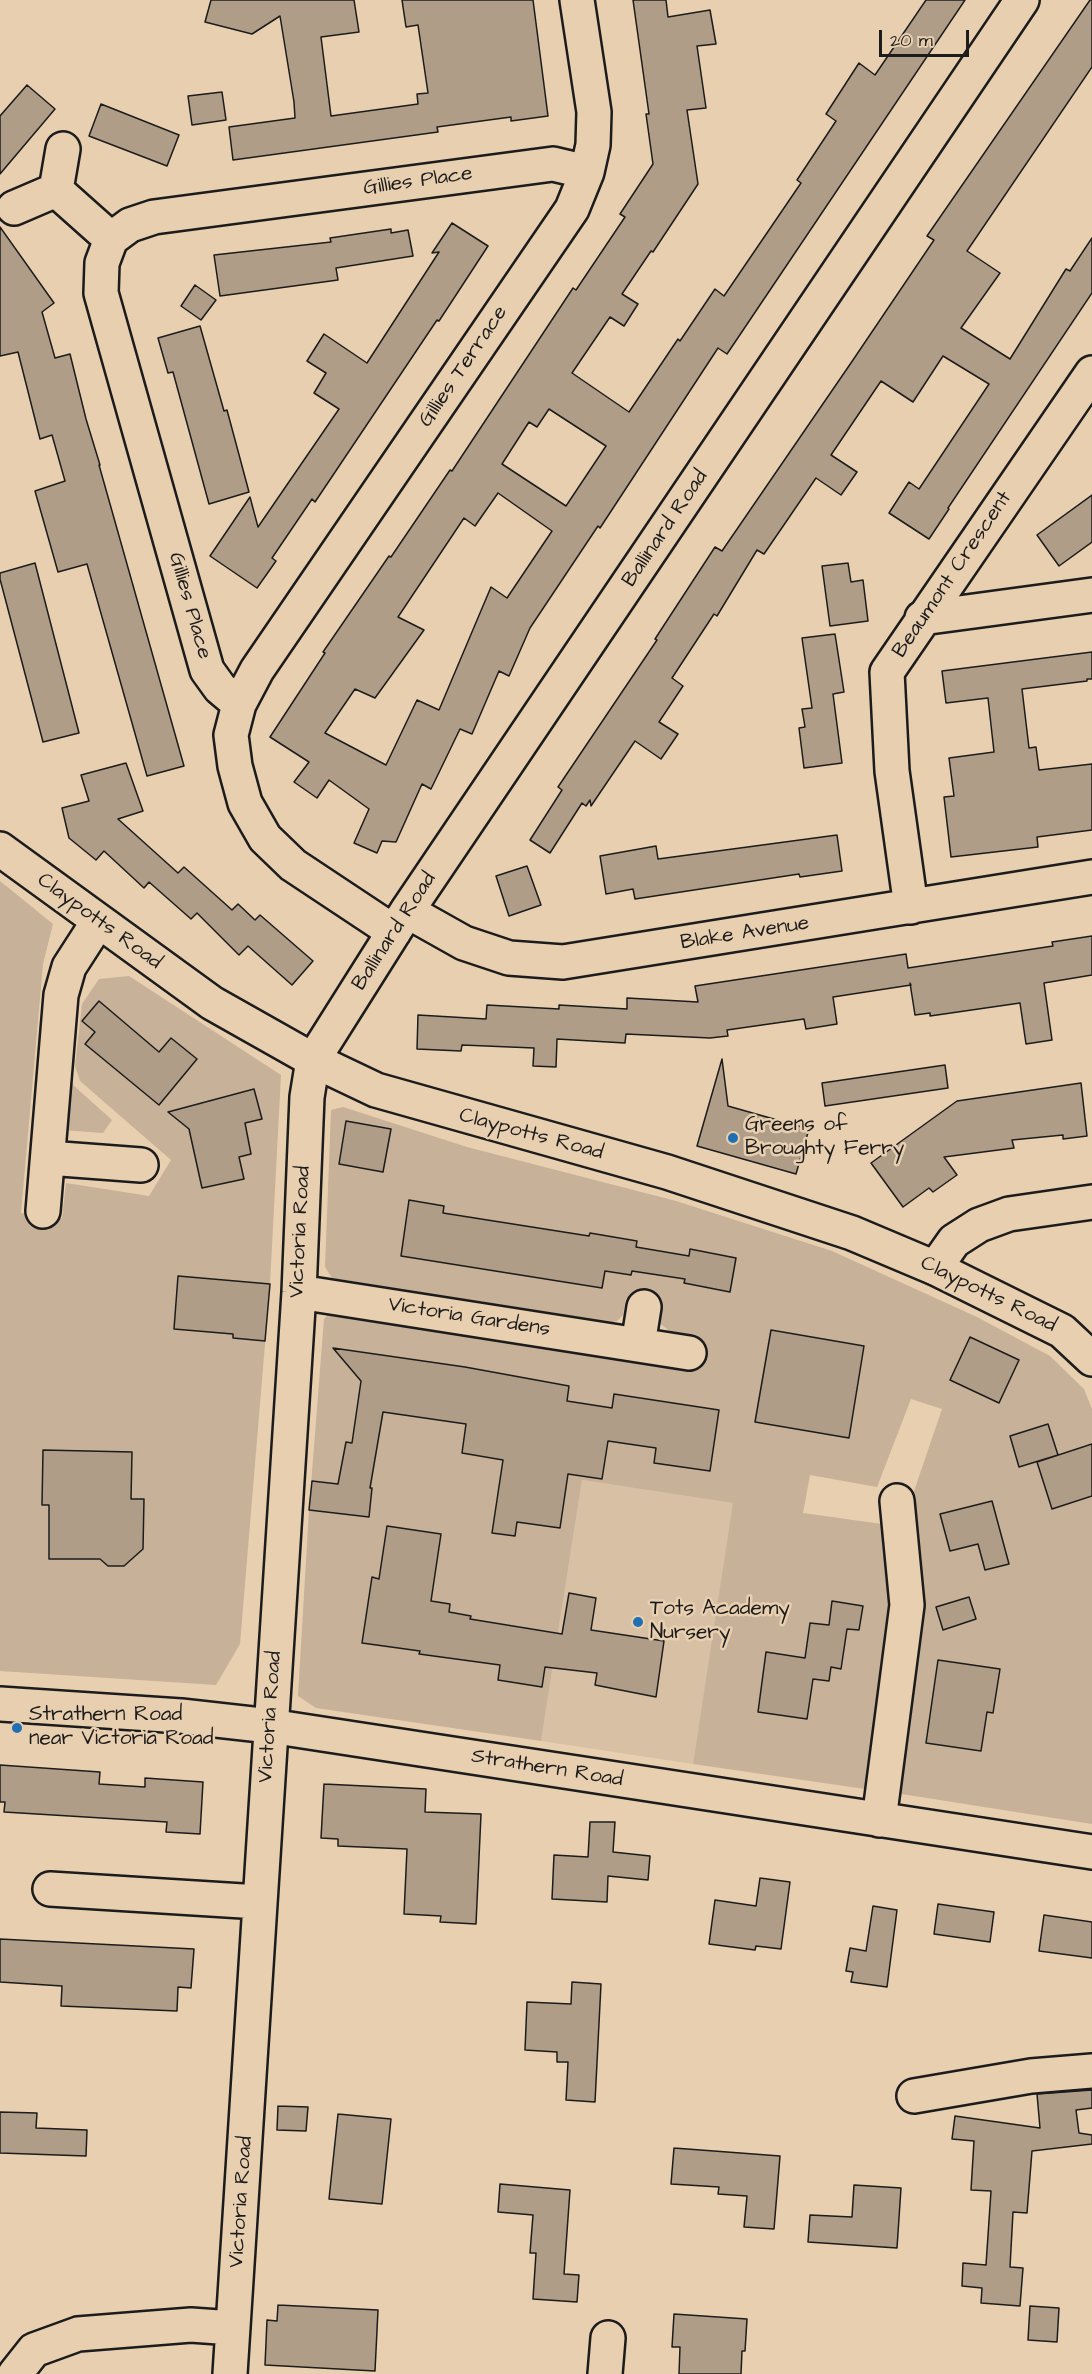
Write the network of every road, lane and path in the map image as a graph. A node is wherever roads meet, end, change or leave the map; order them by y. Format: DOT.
graph roads {
  1 [pos="578,0"];
  2 [pos="1022,0"];
  3 [pos="63,149"];
  4 [pos="587,172"];
  5 [pos="56,190"];
  6 [pos="14,208"];
  7 [pos="111,239"];
  8 [pos="1092,373"];
  9 [pos="1092,595"];
  10 [pos="922,618"];
  11 [pos="239,704"];
  12 [pos="0,849"];
  13 [pos="1092,877"];
  14 [pos="911,907"];
  15 [pos="401,921"];
  16 [pos="98,922"];
  17 [pos="313,1060"];
  18 [pos="48,1158"];
  19 [pos="141,1165"];
  20 [pos="1092,1202"];
  21 [pos="43,1211"];
  22 [pos="935,1268"];
  23 [pos="299,1292"];
  24 [pos="644,1307"];
  25 [pos="638,1345"];
  26 [pos="689,1353"];
  27 [pos="1092,1359"];
  28 [pos="897,1501"];
  29 [pos="0,1704"];
  30 [pos="270,1726"];
  31 [pos="879,1820"];
  32 [pos="1092,1852"];
  33 [pos="50,1889"];
  34 [pos="259,1902"];
  35 [pos="1092,2071"];
  36 [pos="914,2096"];
  37 [pos="233,2328"];
  38 [pos="608,2338"];
  39 [pos="15,2374"];
  40 [pos="230,2374"];
  41 [pos="605,2374"];
  1 -- 4 [label="street, Gillies Terrace"];
  2 -- 15 [label="street, Ballinard Road"];
  3 -- 5 [label="street"];
  4 -- 7 [label="street, Gillies Place"];
  4 -- 11 [label="street, Gillies Terrace"];
  5 -- 6 [label="street"];
  5 -- 7 [label="street"];
  7 -- 11 [label="street, Gillies Place"];
  8 -- 10 [label="street, Beaumont Crescent"];
  9 -- 10 [label="street"];
  10 -- 14 [label="street, Beaumont Crescent"];
  11 -- 15 [label="street"];
  12 -- 16 [label="street, Claypotts Road"];
  13 -- 14 [label="street, Blake Avenue"];
  14 -- 15 [label="street, Blake Avenue"];
  15 -- 17 [label="street, Ballinard Road"];
  16 -- 17 [label="street, Claypotts Road"];
  16 -- 18 [label="street"];
  17 -- 22 [label="street, Claypotts Road"];
  17 -- 23 [label="street, Victoria Road"];
  18 -- 19 [label="street"];
  18 -- 21 [label="street"];
  20 -- 22 [label="street"];
  22 -- 27 [label="street, Claypotts Road"];
  23 -- 25 [label="street, Victoria Gardens"];
  23 -- 30 [label="street, Victoria Road"];
  24 -- 25 [label="street"];
  25 -- 26 [label="street, Victoria Gardens"];
  28 -- 31 [label="street"];
  29 -- 30 [label="street, Strathern Road"];
  30 -- 31 [label="street, Strathern Road"];
  30 -- 34 [label="street, Victoria Road"];
  31 -- 32 [label="street, Strathern Road"];
  33 -- 34 [label="street"];
  34 -- 37 [label="street, Victoria Road"];
  35 -- 36 [label="street"];
  37 -- 39 [label="street"];
  37 -- 40 [label="street, Victoria Road"];
  38 -- 41 [label="street"];
}
